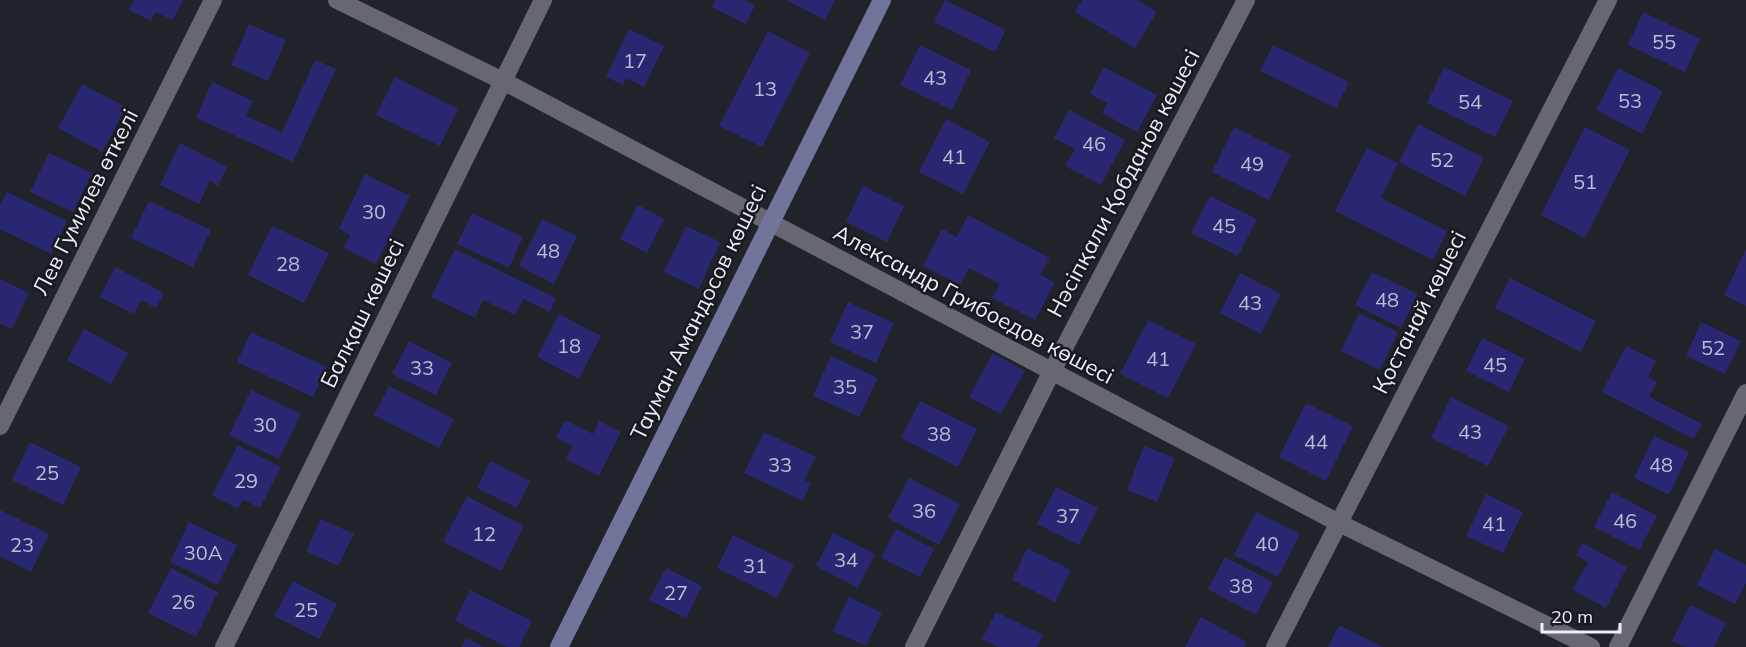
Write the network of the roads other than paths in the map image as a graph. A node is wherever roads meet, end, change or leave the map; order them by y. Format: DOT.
graph roads {
  1 [pos="213,0"];
  2 [pos="337,0"];
  3 [pos="543,0"];
  4 [pos="882,0"];
  5 [pos="1246,0"];
  6 [pos="1608,0"];
  7 [pos="503,81"];
  8 [pos="769,223"];
  9 [pos="1051,373"];
  10 [pos="1746,393"];
  11 [pos="0,426"];
  12 [pos="1338,522"];
  13 [pos="225,647"];
  14 [pos="559,647"];
  15 [pos="914,647"];
  16 [pos="1275,647"];
  17 [pos="1591,647"];
  18 [pos="1618,647"];
  1 -- 11 [label="street, Лев Гумилев өткелі"];
  2 -- 7 [label="street, Александр Грибоедов көшесі"];
  3 -- 7 [label="street, Балқаш көшесі"];
  4 -- 8 [label="main road, Тауман Амандосов көшесі"];
  5 -- 9 [label="street, Нәсіпқали Қобданов көшесі"];
  6 -- 12 [label="street, Қостанай көшесі"];
  7 -- 8 [label="street, Александр Грибоедов көшесі"];
  7 -- 13 [label="street, Балқаш көшесі"];
  8 -- 9 [label="street, Александр Грибоедов көшесі"];
  8 -- 14 [label="main road, Тауман Амандосов көшесі"];
  9 -- 12 [label="street, Александр Грибоедов көшесі"];
  9 -- 15 [label="street, Нәсіпқали Қобданов көшесі"];
  10 -- 18 [label="street"];
  12 -- 16 [label="street, Қостанай көшесі"];
  12 -- 17 [label="street, Александр Грибоедов көшесі"];
}
